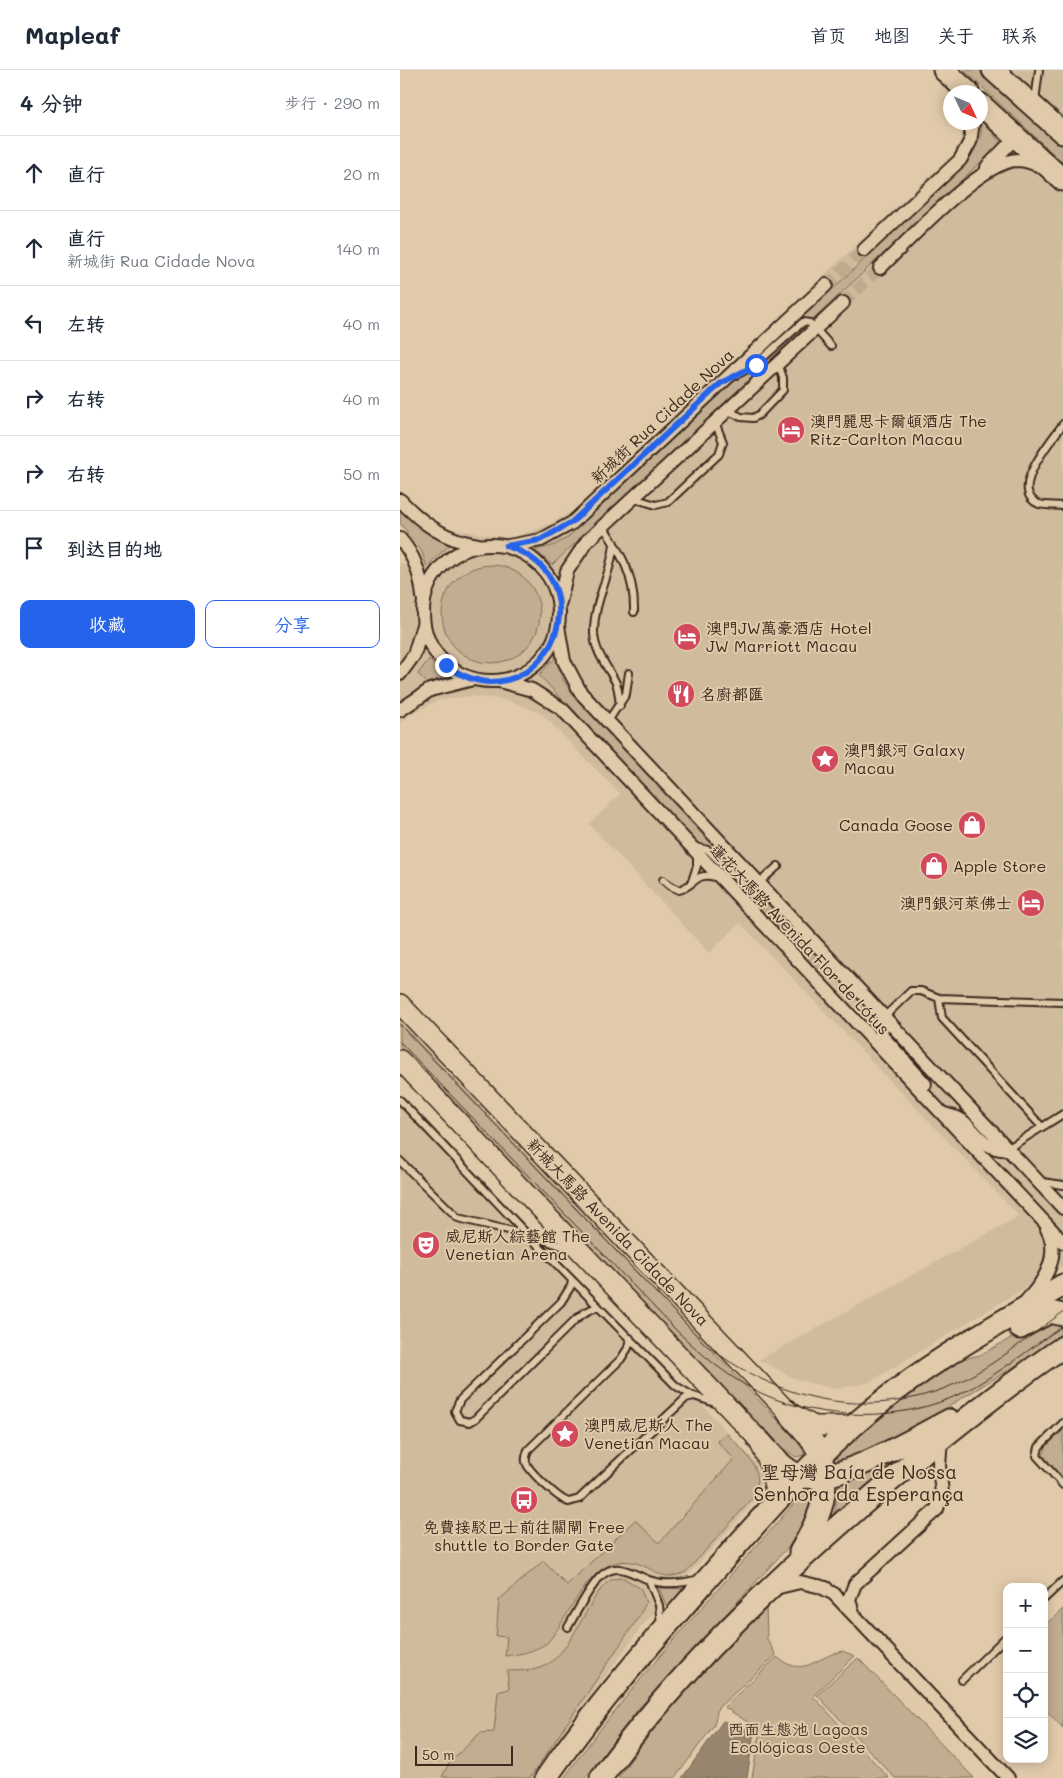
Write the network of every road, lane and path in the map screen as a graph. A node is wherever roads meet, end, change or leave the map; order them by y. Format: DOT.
graph roads {
  1 [pos="944,70"];
  2 [pos="993,70"];
  3 [pos="1039,70"];
  4 [pos="959,85"];
  5 [pos="988,112"];
  6 [pos="1040,113"];
  7 [pos="972,130"];
  8 [pos="1063,134"];
  9 [pos="1016,138"];
  10 [pos="1063,179"];
  11 [pos="965,188"];
  12 [pos="864,250"];
  13 [pos="880,268"];
  14 [pos="826,285"];
  15 [pos="843,303"];
  16 [pos="814,329"];
  17 [pos="831,346"];
  18 [pos="778,363"];
  19 [pos="721,383"];
  20 [pos="727,410"];
  21 [pos="715,422"];
  22 [pos="1063,424"];
  23 [pos="633,498"];
  24 [pos="400,500"];
  25 [pos="1063,506"];
  26 [pos="603,526"];
  27 [pos="400,539"];
  28 [pos="614,543"];
  29 [pos="483,545"];
  30 [pos="506,546"];
  31 [pos="423,605"];
  32 [pos="559,606"];
  33 [pos="634,612"];
  34 [pos="423,623"];
  35 [pos="558,626"];
  36 [pos="629,673"];
  37 [pos="400,674"];
  38 [pos="476,679"];
  39 [pos="499,681"];
  40 [pos="620,706"];
  41 [pos="400,710"];
  42 [pos="608,721"];
  43 [pos="694,849"];
  44 [pos="778,866"];
  45 [pos="722,879"];
  46 [pos="663,880"];
  47 [pos="692,880"];
  48 [pos="759,883"];
  49 [pos="939,998"];
  50 [pos="1063,1002"];
  51 [pos="400,1004"];
  52 [pos="884,1017"];
  53 [pos="400,1060"];
  54 [pos="400,1100"];
  55 [pos="935,1107"];
  56 [pos="1063,1114"];
  57 [pos="1042,1127"];
  58 [pos="1007,1149"];
  59 [pos="400,1161"];
  60 [pos="1033,1176"];
  61 [pos="1063,1185"];
  62 [pos="1063,1208"];
  63 [pos="1041,1220"];
  64 [pos="528,1236"];
  65 [pos="1063,1242"];
  66 [pos="583,1254"];
  67 [pos="572,1280"];
  68 [pos="1063,1285"];
  69 [pos="598,1306"];
  70 [pos="1014,1315"];
  71 [pos="1063,1315"];
  72 [pos="630,1338"];
  73 [pos="1057,1353"];
  74 [pos="950,1355"];
  75 [pos="694,1396"];
  76 [pos="991,1398"];
  77 [pos="728,1408"];
  78 [pos="788,1411"];
  79 [pos="1063,1423"];
  80 [pos="852,1426"];
  81 [pos="941,1438"];
  82 [pos="758,1439"];
  83 [pos="823,1467"];
  84 [pos="801,1476"];
  85 [pos="1063,1485"];
  86 [pos="777,1500"];
  87 [pos="712,1573"];
  88 [pos="786,1573"];
  89 [pos="650,1580"];
  90 [pos="1063,1581"];
  91 [pos="855,1584"];
  92 [pos="819,1586"];
  93 [pos="765,1593"];
  94 [pos="1048,1595"];
  95 [pos="853,1614"];
  96 [pos="568,1626"];
  97 [pos="661,1632"];
  98 [pos="1003,1640"];
  99 [pos="962,1680"];
  100 [pos="546,1778"];
  101 [pos="601,1778"];
  102 [pos="1008,1778"];
  1 -- 4 [label="main road"];
  2 -- 6 [label="main road"];
  3 -- 6 [label="lane"];
  5 -- 9 [label="main road"];
  6 -- 8 [label="main road"];
  7 -- 12 [label="street"];
  9 -- 10 [label="main road"];
  9 -- 11 [label="street"];
  10 -- 11 [label="street"];
  11 -- 13 [label="street"];
  14 -- 19 [label="street, 新城街 Rua Cidade Nova"];
  15 -- 16 [label="street"];
  16 -- 17 [label="lane"];
  16 -- 18 [label="street"];
  16 -- 19 [label="lane"];
  18 -- 20 [label="street"];
  18 -- 20 [label="lane"];
  19 -- 30 [label="street, 新城街 Rua Cidade Nova"];
  20 -- 21 [label="street"];
  21 -- 23 [label="street"];
  21 -- 23 [label="lane"];
  22 -- 25 [label="lane"];
  23 -- 26 [label="street"];
  24 -- 29 [label="street"];
  26 -- 28 [label="lane"];
  26 -- 32 [label="street"];
  27 -- 31 [label="street"];
  28 -- 33 [label="lane"];
  28 -- 40 [label="lane"];
  29 -- 30 [label="street"];
  29 -- 31 [label="street"];
  30 -- 32 [label="street"];
  31 -- 34 [label="street"];
  32 -- 35 [label="street"];
  34 -- 37 [label="street"];
  34 -- 38 [label="street"];
  35 -- 39 [label="street"];
  35 -- 42 [label="street, 蓮花大馬路 Avenida Flor de Lótus"];
  36 -- 40 [label="lane"];
  38 -- 39 [label="street"];
  38 -- 41 [label="street"];
  39 -- 43 [label="street, 蓮花大馬路 Avenida Flor de Lótus"];
  40 -- 42 [label="lane"];
  42 -- 48 [label="street, 蓮花大馬路 Avenida Flor de Lótus"];
  43 -- 45 [label="street, 蓮花大馬路 Avenida Flor de Lótus"];
  43 -- 47 [label="lane"];
  43 -- 48 [label="lane"];
  44 -- 48 [label="lane"];
  45 -- 47 [label="lane"];
  45 -- 55 [label="street, 蓮花大馬路 Avenida Flor de Lótus"];
  46 -- 47 [label="lane"];
  48 -- 52 [label="street, 蓮花大馬路 Avenida Flor de Lótus"];
  49 -- 50 [label="lane"];
  49 -- 52 [label="lane"];
  49 -- 57 [label="lane"];
  51 -- 78 [label="main road, 新城大馬路 Avenida Cidade Nova"];
  52 -- 55 [label="street"];
  52 -- 58 [label="street, 蓮花大馬路 Avenida Flor de Lótus"];
  53 -- 66 [label="main road"];
  54 -- 64 [label="lane"];
  55 -- 58 [label="street"];
  55 -- 63 [label="street, 蓮花大馬路 Avenida Flor de Lótus"];
  56 -- 57 [label="lane"];
  57 -- 58 [label="lane"];
  58 -- 60 [label="street, 蓮花大馬路 Avenida Flor de Lótus"];
  59 -- 64 [label="lane"];
  60 -- 61 [label="lane"];
  60 -- 62 [label="street, 蓮花大馬路 Avenida Flor de Lótus"];
  63 -- 65 [label="street, 蓮花大馬路 Avenida Flor de Lótus"];
  63 -- 70 [label="street"];
  64 -- 66 [label="lane"];
  64 -- 67 [label="lane"];
  66 -- 77 [label="main road"];
  67 -- 69 [label="lane"];
  67 -- 69 [label="lane"];
  68 -- 70 [label="main road"];
  69 -- 72 [label="lane"];
  70 -- 74 [label="main road"];
  71 -- 74 [label="main road"];
  72 -- 75 [label="lane"];
  72 -- 75 [label="lane"];
  73 -- 76 [label="main road"];
  74 -- 80 [label="main road"];
  75 -- 77 [label="lane"];
  76 -- 81 [label="main road"];
  76 -- 83 [label="main road"];
  77 -- 82 [label="main road"];
  78 -- 80 [label="main road, 新城大馬路 Avenida Cidade Nova"];
  78 -- 83 [label="main road"];
  79 -- 85 [label="lane"];
  80 -- 83 [label="main road"];
  81 -- 88 [label="main road"];
  81 -- 91 [label="street"];
  82 -- 84 [label="main road"];
  82 -- 86 [label="main road"];
  83 -- 84 [label="main road"];
  83 -- 88 [label="main road"];
  84 -- 86 [label="main road"];
  86 -- 87 [label="main road"];
  87 -- 89 [label="lane"];
  87 -- 97 [label="main road"];
  88 -- 93 [label="main road"];
  89 -- 96 [label="lane"];
  89 -- 97 [label="lane"];
  90 -- 94 [label="lane"];
  91 -- 92 [label="street"];
  91 -- 95 [label="street"];
  92 -- 93 [label="street"];
  92 -- 95 [label="street"];
  93 -- 101 [label="main road"];
  95 -- 102 [label="street"];
  97 -- 100 [label="main road"];
  98 -- 99 [label="lane"];
}
